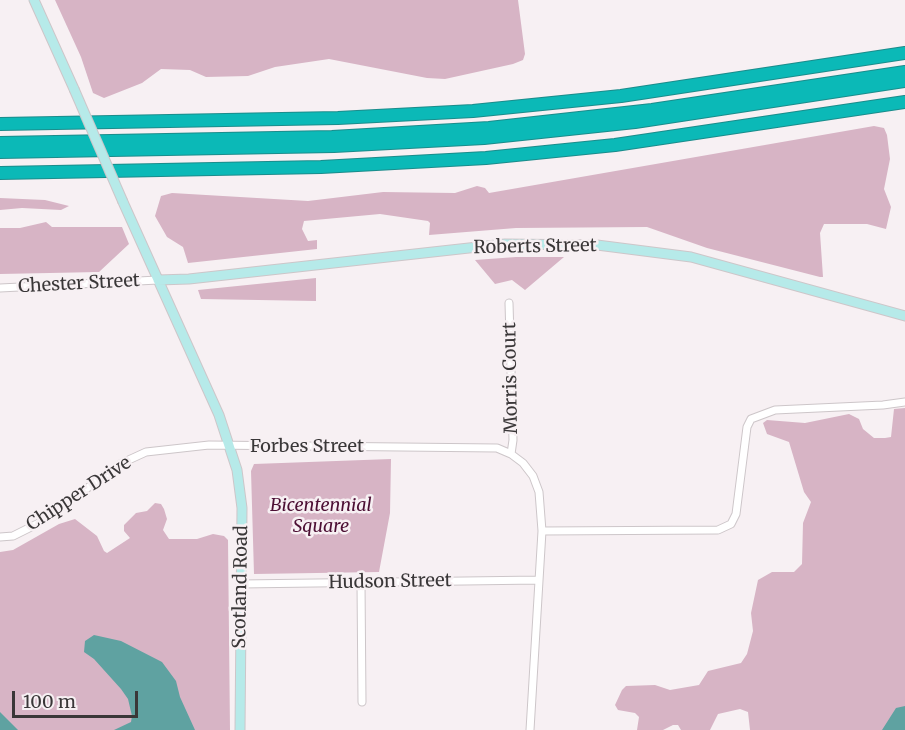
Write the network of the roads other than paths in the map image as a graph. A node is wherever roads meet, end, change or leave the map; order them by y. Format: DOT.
graph roads {
  1 [pos="34,0"];
  2 [pos="905,53"];
  3 [pos="905,72"];
  4 [pos="905,81"];
  5 [pos="905,102"];
  6 [pos="0,124"];
  7 [pos="0,143"];
  8 [pos="0,152"];
  9 [pos="0,173"];
  10 [pos="158,280"];
  11 [pos="0,288"];
  12 [pos="509,303"];
  13 [pos="905,316"];
  14 [pos="905,402"];
  15 [pos="230,446"];
  16 [pos="511,454"];
  17 [pos="542,531"];
  18 [pos="0,537"];
  19 [pos="539,580"];
  20 [pos="361,583"];
  21 [pos="241,584"];
  22 [pos="362,702"];
  23 [pos="240,730"];
  24 [pos="530,730"];
  1 -- 10 [label="main road, Forbes Street, bridge"];
  2 -- 6 [label="highway"];
  3 -- 7 [label="highway"];
  4 -- 8 [label="highway"];
  5 -- 9 [label="highway"];
  10 -- 11 [label="street, Chester Street"];
  10 -- 13 [label="main road, Roberts Street"];
  10 -- 15 [label="main road, Forbes Street"];
  12 -- 16 [label="street, Morris Court"];
  14 -- 17 [label="street"];
  15 -- 16 [label="street, Forbes Street"];
  15 -- 18 [label="street, Chipper Drive"];
  15 -- 21 [label="main road, Scotland Road"];
  16 -- 17 [label="street"];
  17 -- 19 [label="street"];
  19 -- 20 [label="street, Hudson Street"];
  19 -- 24 [label="street"];
  20 -- 21 [label="street, Hudson Street"];
  20 -- 22 [label="street"];
  21 -- 23 [label="main road, Scotland Road"];
}
